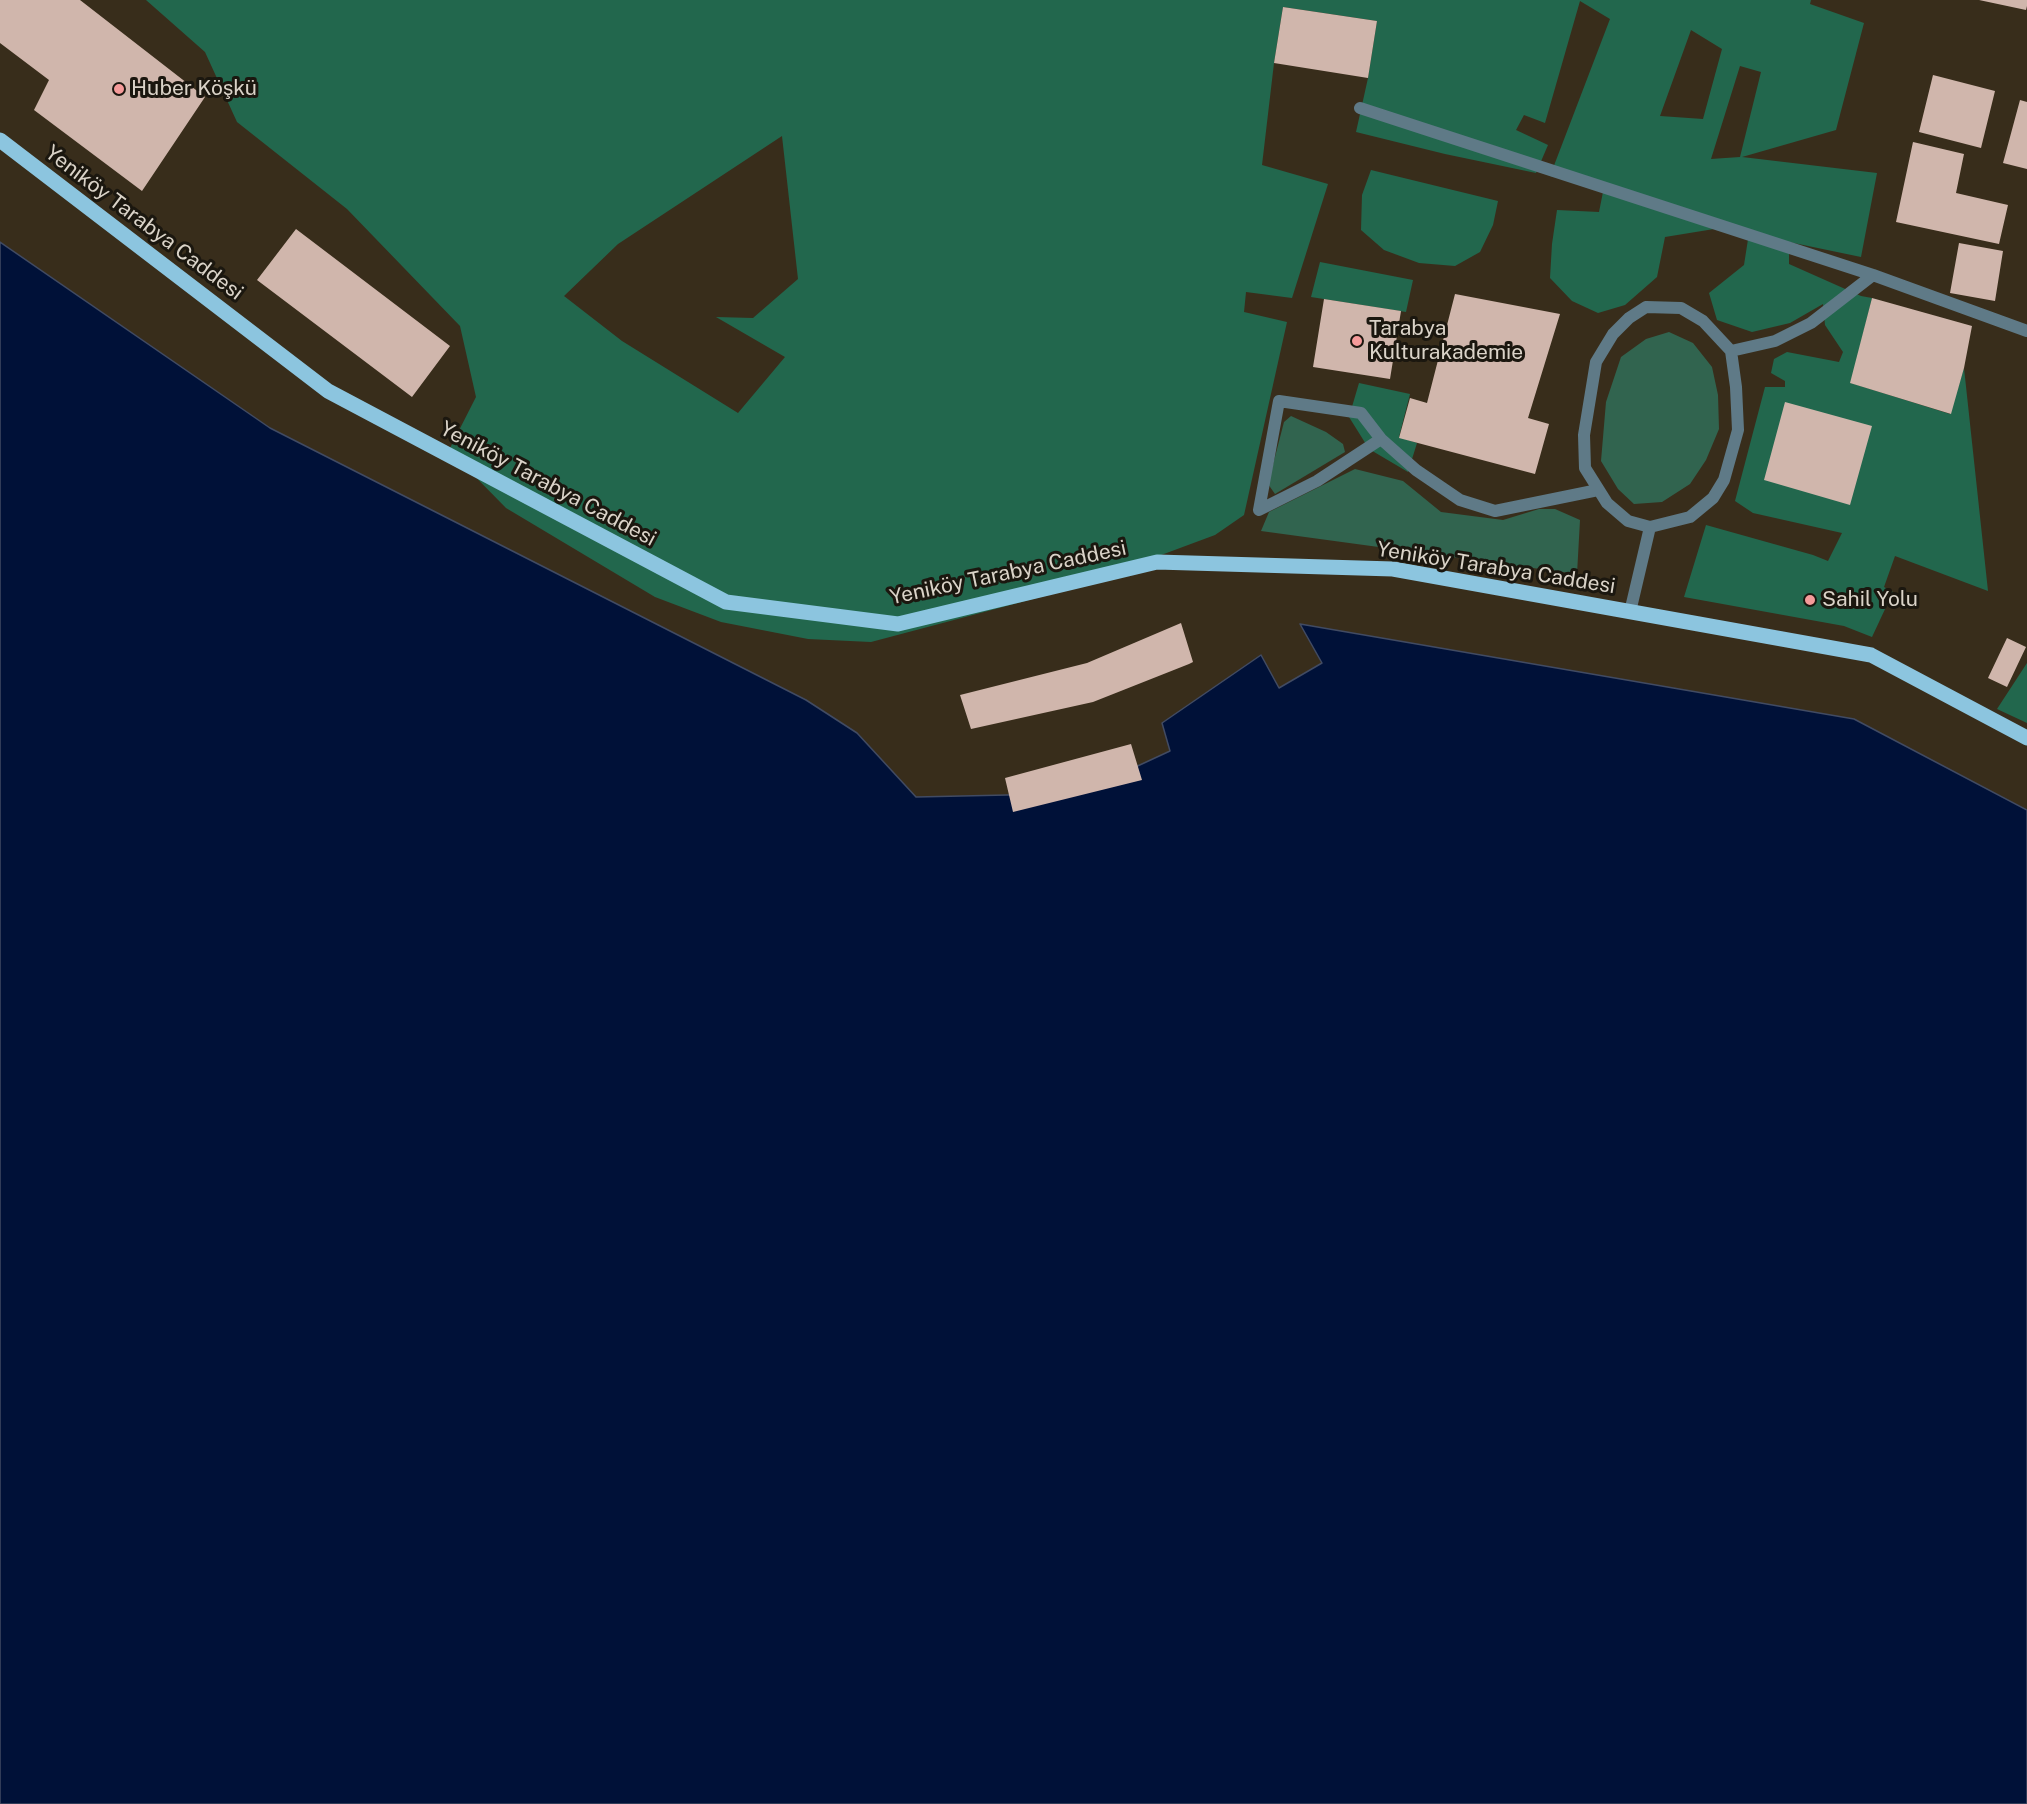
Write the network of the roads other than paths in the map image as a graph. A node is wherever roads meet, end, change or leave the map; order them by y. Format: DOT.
graph roads {
  1 [pos="1360,108"];
  2 [pos="0,140"];
  3 [pos="1874,275"];
  4 [pos="2027,331"];
  5 [pos="1731,351"];
  6 [pos="1381,440"];
  7 [pos="1598,490"];
  8 [pos="1650,527"];
  9 [pos="1630,612"];
  10 [pos="2027,738"];
  1 -- 3 [label="lane"];
  2 -- 9 [label="main road, Yeniköy Tarabya Caddesi"];
  3 -- 4 [label="lane"];
  3 -- 5 [label="lane"];
  5 -- 7 [label="lane"];
  5 -- 8 [label="lane"];
  6 -- 6 [label="lane"];
  6 -- 7 [label="lane"];
  7 -- 8 [label="lane"];
  8 -- 9 [label="lane"];
  9 -- 10 [label="main road, Yeniköy Tarabya Caddesi"];
}
